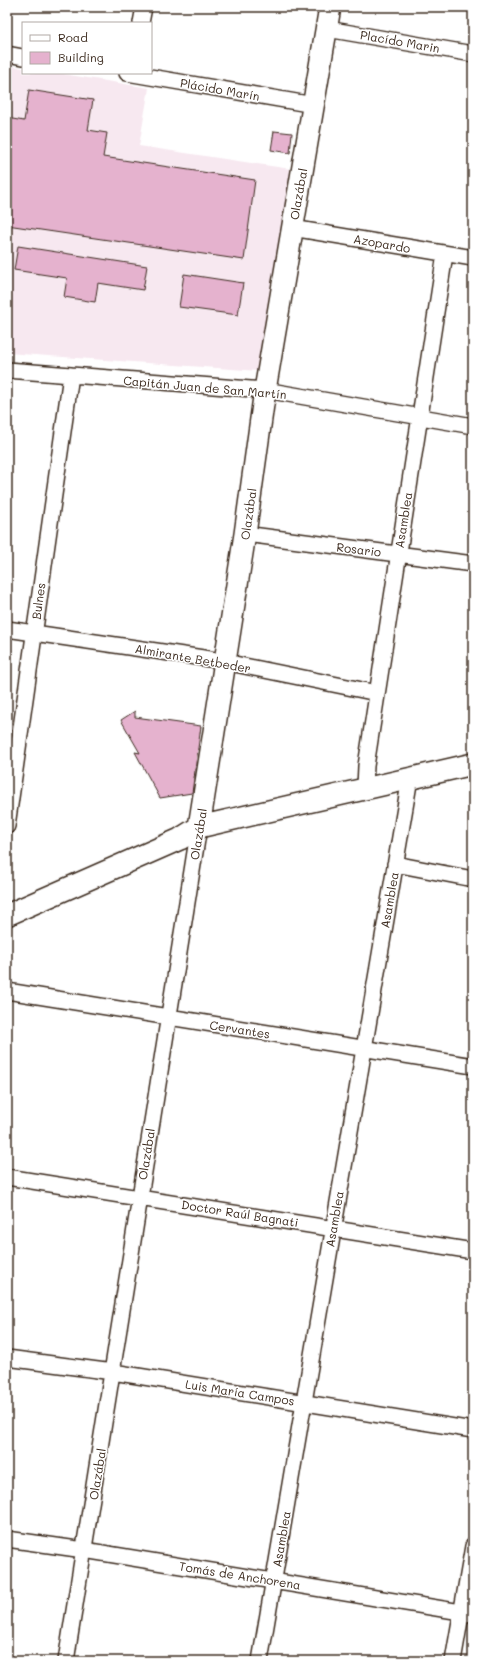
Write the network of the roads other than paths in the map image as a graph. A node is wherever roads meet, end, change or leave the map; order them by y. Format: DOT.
graph roads {
  1 [pos="144,7"];
  2 [pos="330,7"];
  3 [pos="141,22"];
  4 [pos="327,29"];
  5 [pos="7,54"];
  6 [pos="473,54"];
  7 [pos="22,57"];
  8 [pos="136,74"];
  9 [pos="314,106"];
  10 [pos="292,228"];
  11 [pos="445,254"];
  12 [pos="473,258"];
  13 [pos="7,370"];
  14 [pos="71,375"];
  15 [pos="265,390"];
  16 [pos="419,416"];
  17 [pos="473,426"];
  18 [pos="245,534"];
  19 [pos="398,554"];
  20 [pos="473,564"];
  21 [pos="7,629"];
  22 [pos="34,632"];
  23 [pos="225,662"];
  24 [pos="377,693"];
  25 [pos="473,764"];
  26 [pos="410,778"];
  27 [pos="365,787"];
  28 [pos="8,809"];
  29 [pos="7,826"];
  30 [pos="199,827"];
  31 [pos="395,864"];
  32 [pos="473,879"];
  33 [pos="7,900"];
  34 [pos="7,915"];
  35 [pos="7,991"];
  36 [pos="168,1017"];
  37 [pos="364,1049"];
  38 [pos="473,1066"];
  39 [pos="7,1177"];
  40 [pos="139,1196"];
  41 [pos="332,1229"];
  42 [pos="473,1251"];
  43 [pos="7,1358"];
  44 [pos="113,1372"];
  45 [pos="304,1403"];
  46 [pos="473,1430"];
  47 [pos="7,1539"];
  48 [pos="473,1546"];
  49 [pos="84,1550"];
  50 [pos="274,1580"];
  51 [pos="467,1613"];
  52 [pos="66,1661"];
  53 [pos="260,1661"];
  54 [pos="453,1661"];
  1 -- 3 [label="street"];
  2 -- 4 [label="street, Olazábal"];
  4 -- 6 [label="street, Placído Marin"];
  4 -- 9 [label="street, Olazábal"];
  5 -- 7 [label="street"];
  8 -- 9 [label="street, Plácido Marín"];
  9 -- 10 [label="street, Olazábal"];
  10 -- 11 [label="street, Azopardo"];
  10 -- 15 [label="street, Olazábal"];
  11 -- 12 [label="street, Azopardo"];
  11 -- 16 [label="street, Asamblea"];
  13 -- 14 [label="street, Capitán Juan de San Martín"];
  14 -- 15 [label="street, Capitán Juan de San Martín"];
  14 -- 22 [label="street, Bulnes"];
  15 -- 16 [label="street, Capitán Juan de San Martín"];
  15 -- 18 [label="street, Olazábal"];
  16 -- 17 [label="street, Capitán Juan de San Martín"];
  16 -- 19 [label="street, Asamblea"];
  18 -- 19 [label="street, Rosario"];
  18 -- 23 [label="street, Olazábal"];
  19 -- 20 [label="street, Rosario"];
  19 -- 24 [label="street, Asamblea"];
  21 -- 22 [label="street, Almirante Betbeder"];
  22 -- 23 [label="street, Almirante Betbeder"];
  22 -- 28 [label="street, Bulnes"];
  23 -- 24 [label="street, Almirante Betbeder"];
  23 -- 30 [label="street, Olazábal"];
  24 -- 27 [label="street, Asamblea"];
  25 -- 26 [label="street"];
  26 -- 27 [label="street"];
  26 -- 31 [label="street, Asamblea"];
  27 -- 30 [label="street"];
  28 -- 29 [label="street, Bulnes"];
  30 -- 33 [label="street"];
  30 -- 34 [label="street"];
  30 -- 36 [label="street, Olazábal"];
  31 -- 32 [label="street"];
  31 -- 37 [label="street, Asamblea"];
  35 -- 36 [label="street, Cervantes"];
  36 -- 37 [label="street, Cervantes"];
  36 -- 40 [label="street, Olazábal"];
  37 -- 38 [label="street, Cervantes"];
  37 -- 41 [label="street, Asamblea"];
  39 -- 40 [label="street, Doctor Raúl Bagnati"];
  40 -- 41 [label="street, Doctor Raúl Bagnati"];
  40 -- 44 [label="street, Olazábal"];
  41 -- 42 [label="street, Doctor Raúl Bagnati"];
  41 -- 45 [label="street, Asamblea"];
  43 -- 44 [label="street, Luis María Campos"];
  44 -- 45 [label="street, Luis María Campos"];
  44 -- 49 [label="street, Olazábal"];
  45 -- 46 [label="street, Luis María Campos"];
  45 -- 50 [label="street, Asamblea"];
  47 -- 49 [label="street, Tomás de Anchorena"];
  48 -- 51 [label="street"];
  49 -- 50 [label="street, Tomás de Anchorena"];
  49 -- 52 [label="street, Olazábal"];
  50 -- 51 [label="street, Tomás de Anchorena"];
  50 -- 53 [label="street, Asamblea"];
  51 -- 54 [label="street"];
}
